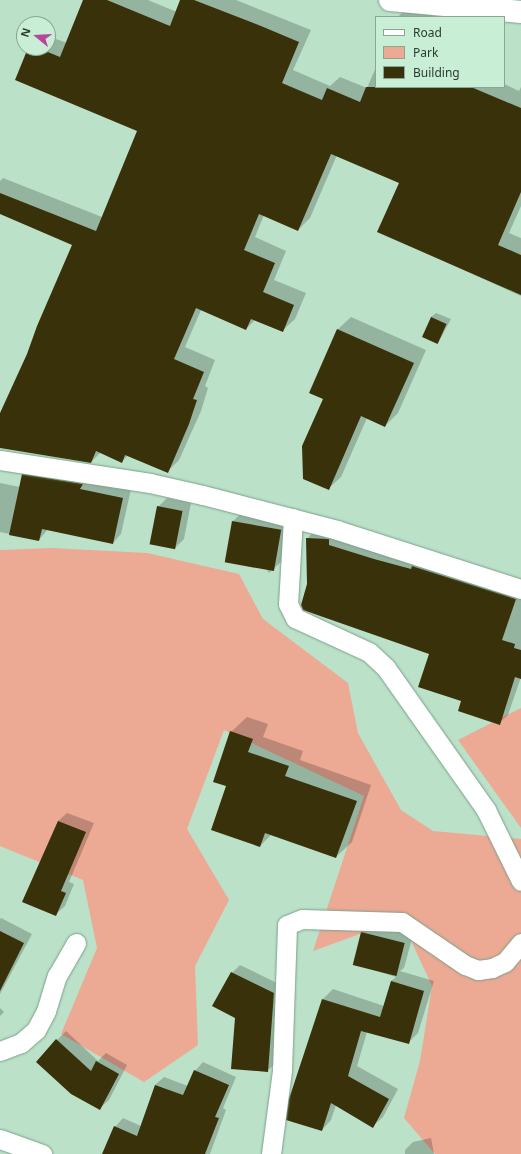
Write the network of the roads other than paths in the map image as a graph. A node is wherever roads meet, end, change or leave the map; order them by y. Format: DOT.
graph roads {
  1 [pos="390,0"];
  2 [pos="521,12"];
  3 [pos="0,460"];
  4 [pos="293,518"];
  5 [pos="521,589"];
  6 [pos="521,881"];
  7 [pos="76,943"];
  8 [pos="521,943"];
  9 [pos="0,1051"];
  10 [pos="0,1139"];
  11 [pos="42,1154"];
  12 [pos="271,1154"];
  1 -- 2 [label="street"];
  3 -- 4 [label="street"];
  4 -- 5 [label="street"];
  4 -- 6 [label="street"];
  7 -- 9 [label="street"];
  8 -- 12 [label="street"];
  10 -- 11 [label="street"];
}
